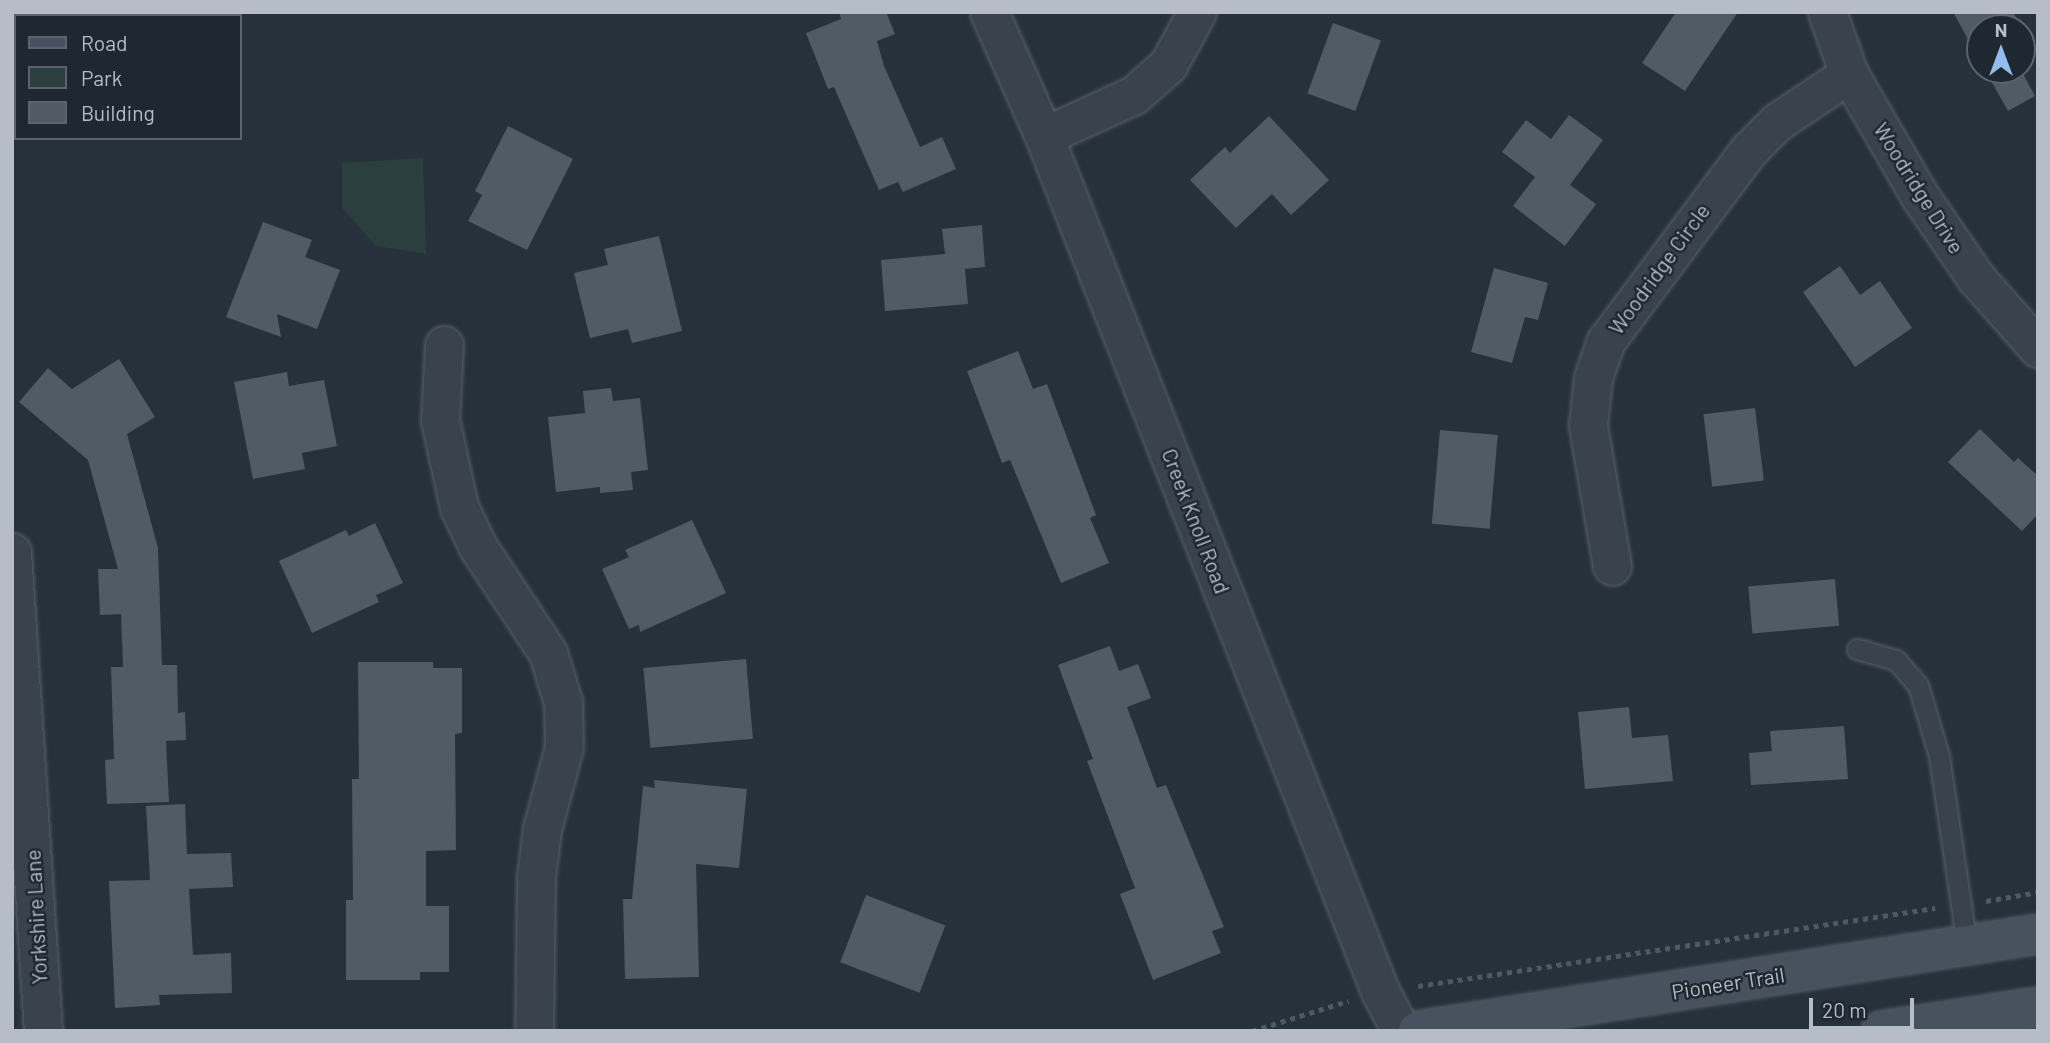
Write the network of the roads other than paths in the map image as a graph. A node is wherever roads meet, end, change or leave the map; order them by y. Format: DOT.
graph roads {
  1 [pos="989,12"];
  2 [pos="1197,12"];
  3 [pos="1827,12"];
  4 [pos="1849,75"];
  5 [pos="1044,136"];
  6 [pos="443,345"];
  7 [pos="2038,348"];
  8 [pos="12,552"];
  9 [pos="1612,566"];
  10 [pos="1857,649"];
  11 [pos="2038,934"];
  12 [pos="1967,945"];
  13 [pos="2038,1007"];
  14 [pos="43,1031"];
  15 [pos="534,1031"];
  16 [pos="1401,1031"];
  17 [pos="1419,1031"];
  18 [pos="1881,1031"];
  1 -- 5 [label="street, Creek Knoll Road"];
  2 -- 5 [label="street"];
  3 -- 4 [label="street, Woodridge Drive"];
  4 -- 7 [label="street, Woodridge Drive"];
  4 -- 9 [label="street, Woodridge Circle"];
  5 -- 16 [label="street, Creek Knoll Road"];
  6 -- 15 [label="street"];
  8 -- 14 [label="street, Yorkshire Lane"];
  10 -- 12 [label="lane"];
  11 -- 12 [label="main road, Pioneer Trail"];
  12 -- 17 [label="main road, Pioneer Trail"];
  13 -- 18 [label="main road"];
}
